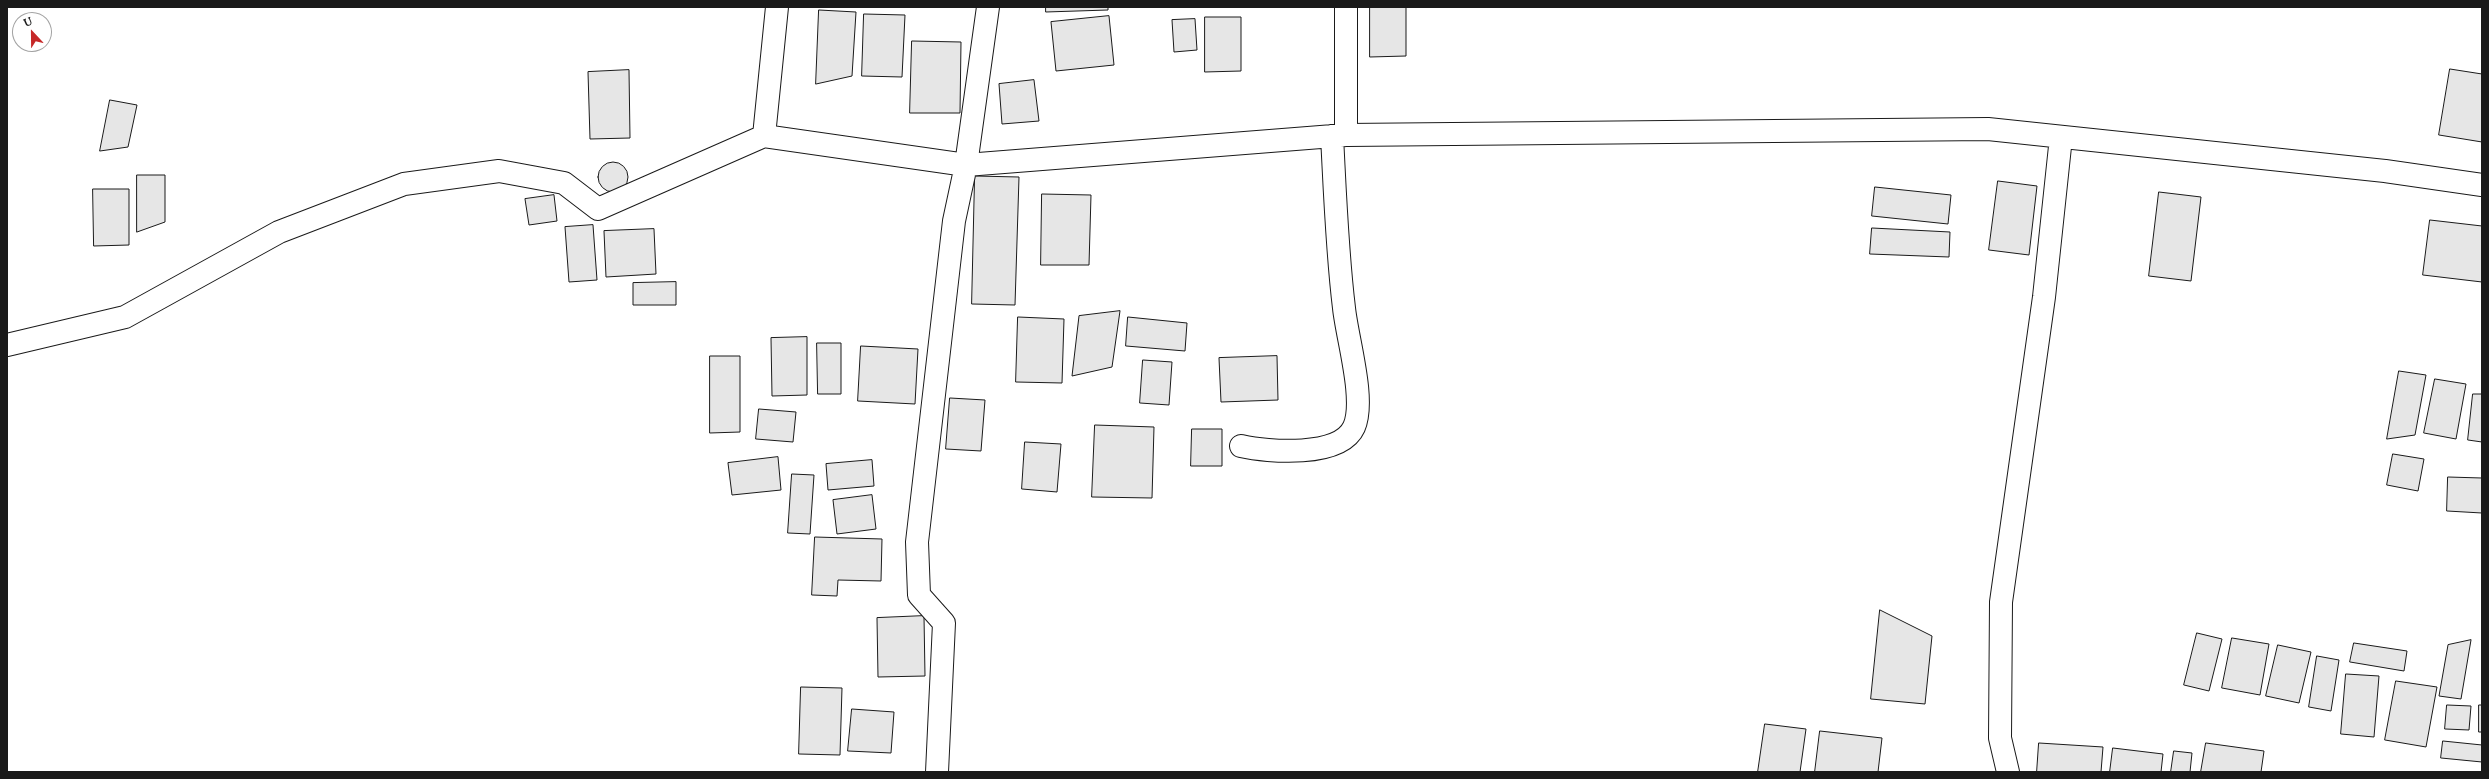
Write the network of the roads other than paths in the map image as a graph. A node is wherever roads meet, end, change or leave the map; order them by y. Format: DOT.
graph roads {
  1 [pos="777,7"];
  2 [pos="988,7"];
  3 [pos="1346,7"];
  4 [pos="1339,135"];
  5 [pos="764,136"];
  6 [pos="2061,137"];
  7 [pos="966,165"];
  8 [pos="2482,185"];
  9 [pos="7,345"];
  10 [pos="1241,446"];
  11 [pos="937,772"];
  12 [pos="2008,772"];
  1 -- 5 [label="street"];
  2 -- 7 [label="street"];
  3 -- 4 [label="street"];
  4 -- 6 [label="street"];
  4 -- 7 [label="street"];
  4 -- 10 [label="street"];
  5 -- 7 [label="street"];
  5 -- 9 [label="street"];
  6 -- 8 [label="street"];
  6 -- 12 [label="street"];
  7 -- 11 [label="street"];
}
